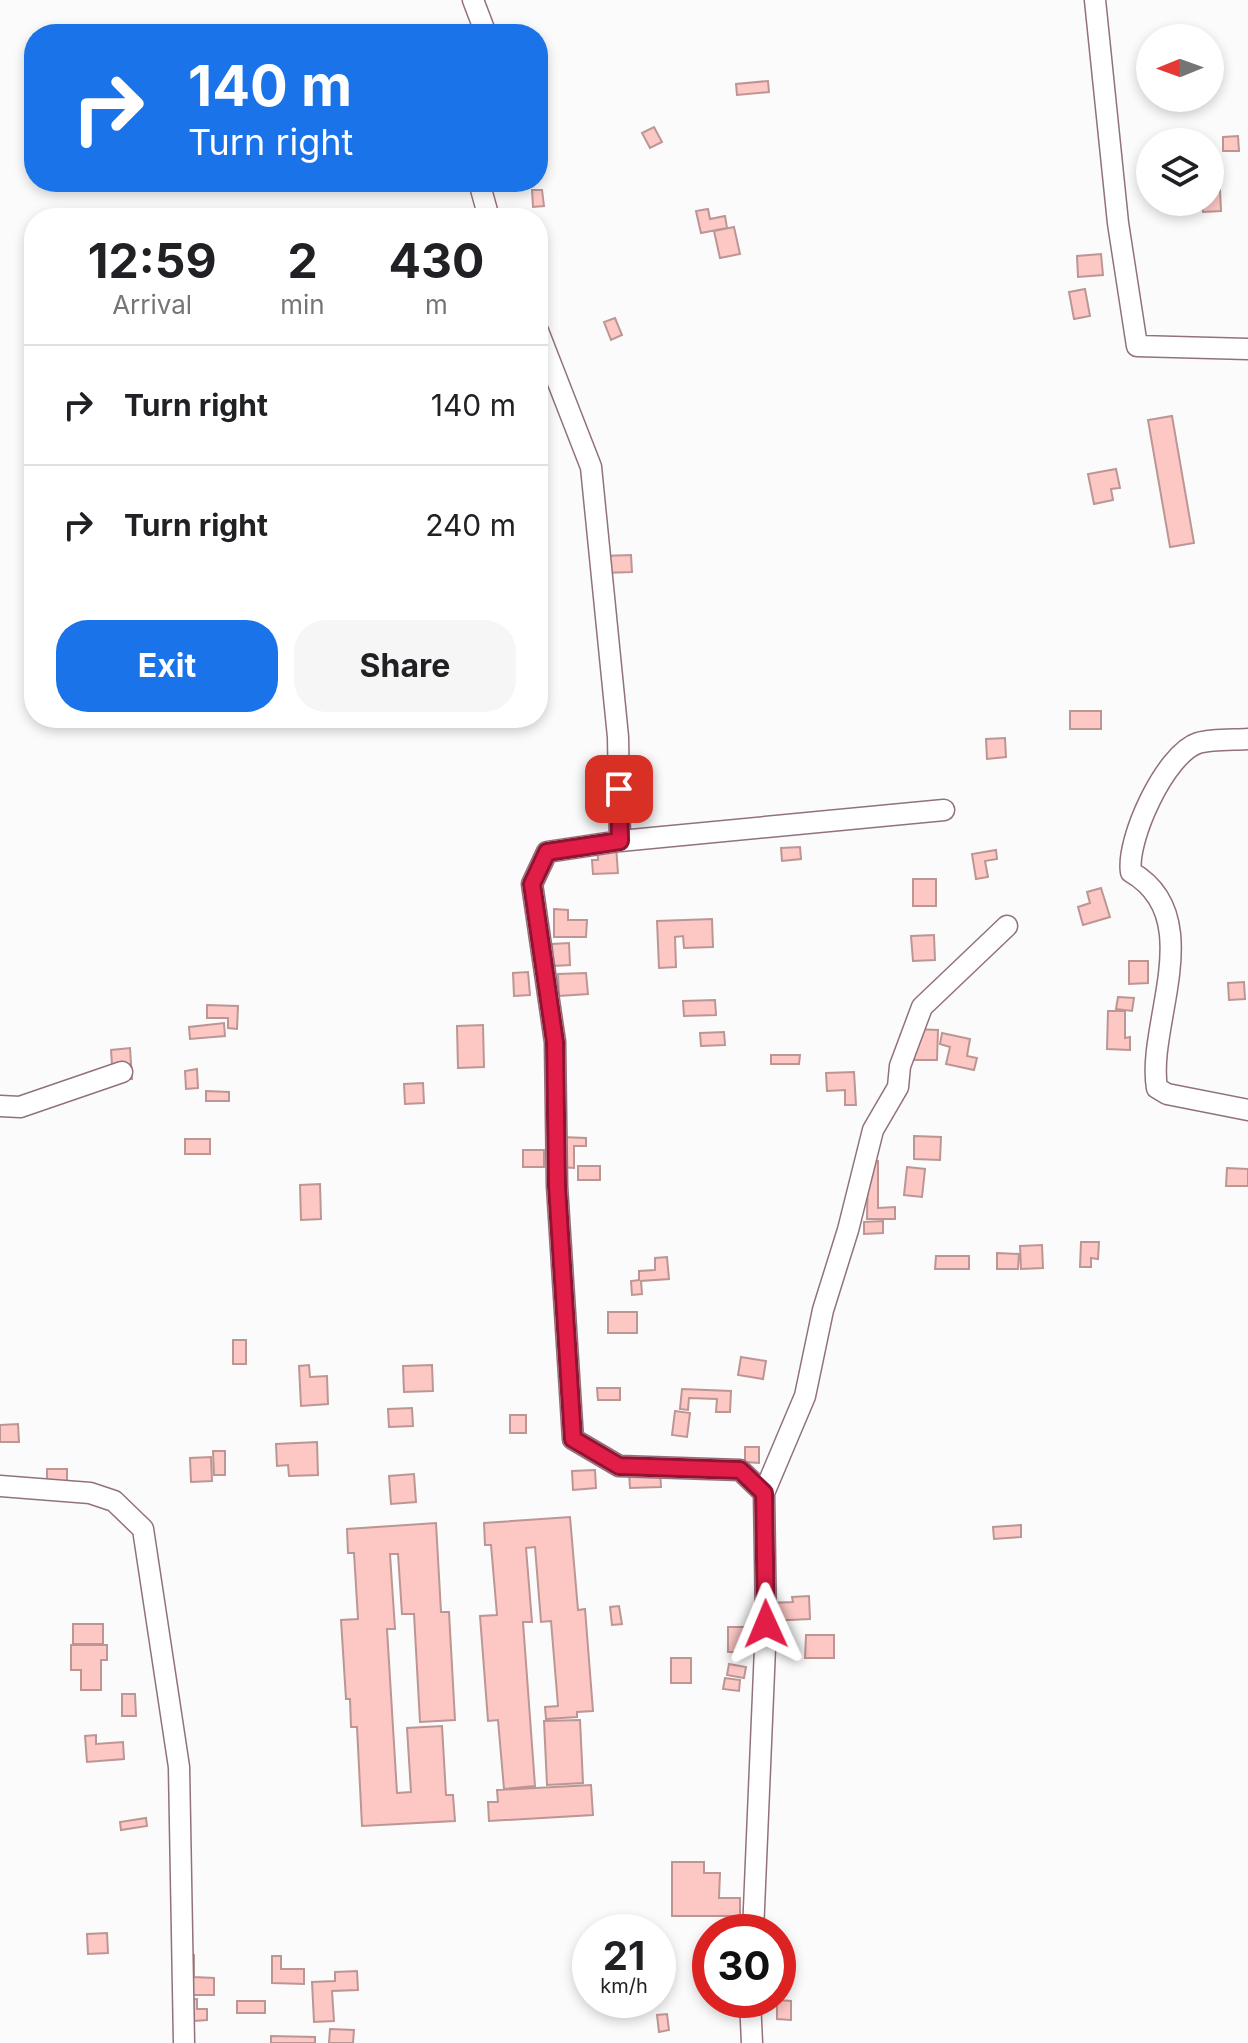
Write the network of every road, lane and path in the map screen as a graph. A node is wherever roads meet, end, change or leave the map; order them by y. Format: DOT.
graph roads {
  1 [pos="473,0"];
  2 [pos="1095,0"];
  3 [pos="482,24"];
  4 [pos="1248,349"];
  5 [pos="548,357"];
  6 [pos="1248,739"];
  7 [pos="944,810"];
  8 [pos="620,841"];
  9 [pos="1007,926"];
  10 [pos="122,1072"];
  11 [pos="0,1106"];
  12 [pos="1248,1110"];
  13 [pos="0,1486"];
  14 [pos="764,1493"];
  15 [pos="754,1914"];
  16 [pos="751,2018"];
  17 [pos="184,2043"];
  18 [pos="752,2043"];
  1 -- 3 [label="street"];
  2 -- 4 [label="street"];
  5 -- 8 [label="street"];
  6 -- 12 [label="street"];
  7 -- 8 [label="street"];
  8 -- 14 [label="street"];
  9 -- 14 [label="street"];
  10 -- 11 [label="street"];
  13 -- 17 [label="street"];
  14 -- 15 [label="street"];
  16 -- 18 [label="street"];
}
